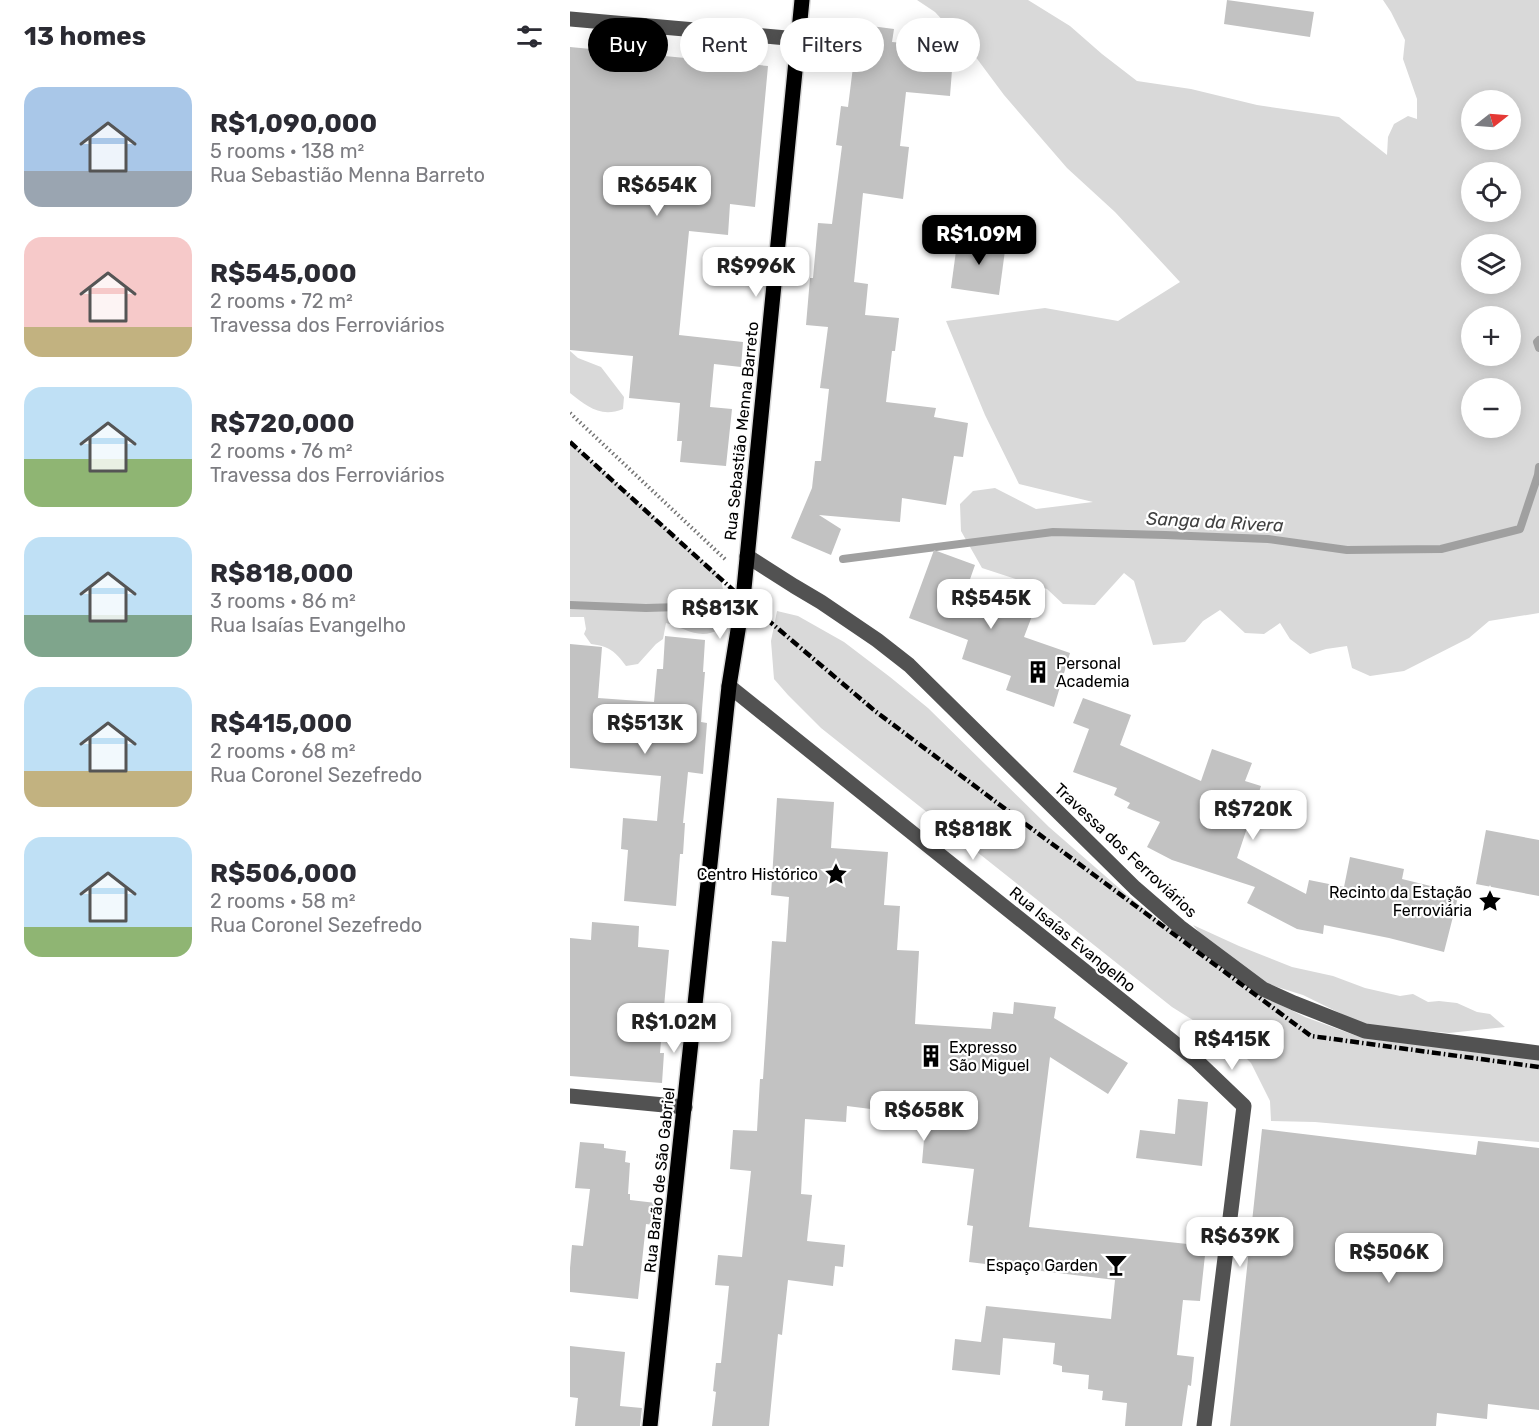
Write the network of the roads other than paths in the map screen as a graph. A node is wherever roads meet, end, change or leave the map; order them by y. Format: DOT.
graph roads {
  1 [pos="802,0"];
  2 [pos="800,18"];
  3 [pos="570,19"];
  4 [pos="780,37"];
  5 [pos="795,72"];
  6 [pos="747,556"];
  7 [pos="729,686"];
  8 [pos="1539,1053"];
  9 [pos="570,1096"];
  10 [pos="685,1107"];
  11 [pos="650,1426"];
  12 [pos="1204,1426"];
  1 -- 2 [label="main road, Rua Sebastião Menna Barreto"];
  3 -- 4 [label="street"];
  5 -- 6 [label="main road, Rua Sebastião Menna Barreto"];
  6 -- 7 [label="main road, Rua Sebastião Menna Barreto"];
  6 -- 8 [label="street, Travessa dos Ferroviários"];
  7 -- 10 [label="main road, Rua Barão de São Gabriel"];
  7 -- 12 [label="street, Rua Isaías Evangelho"];
  9 -- 10 [label="street"];
  10 -- 11 [label="main road, Rua Barão de São Gabriel"];
}
